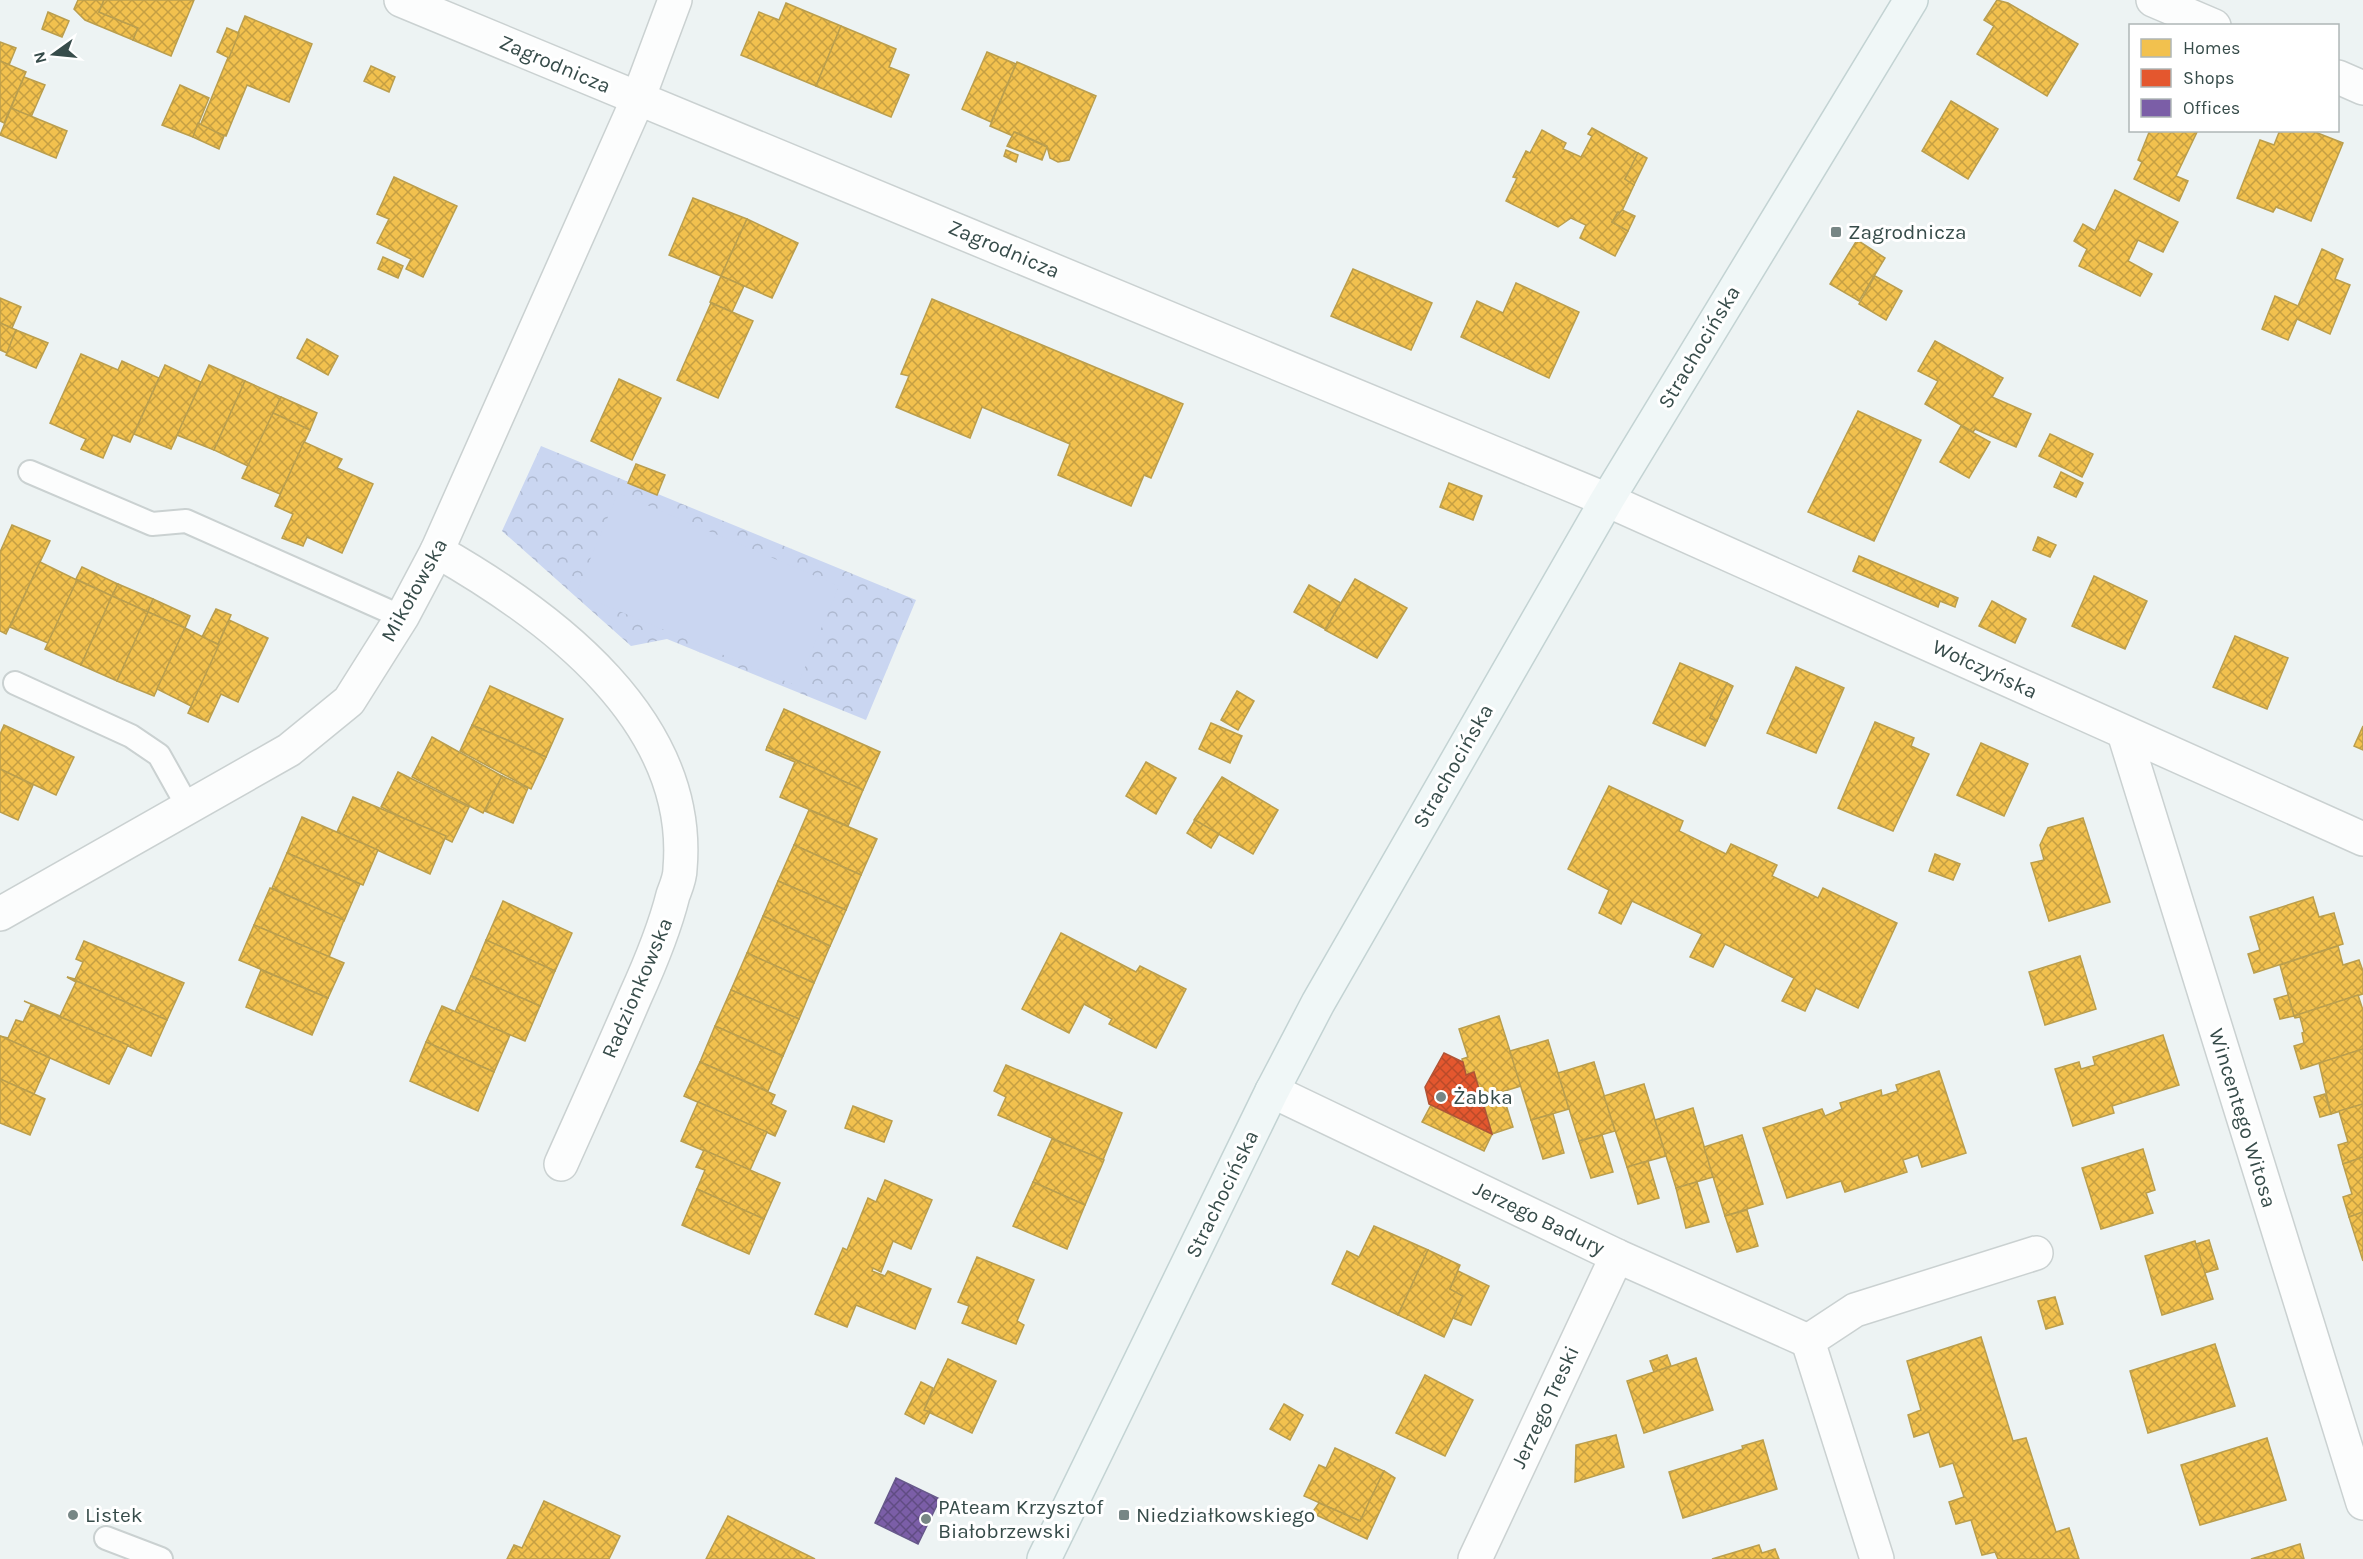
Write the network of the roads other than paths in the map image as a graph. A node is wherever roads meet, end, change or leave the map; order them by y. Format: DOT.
graph roads {
  1 [pos="401,0"];
  2 [pos="675,0"];
  3 [pos="1911,0"];
  4 [pos="2153,0"];
  5 [pos="2209,24"];
  6 [pos="2339,79"];
  7 [pos="2363,88"];
  8 [pos="638,99"];
  9 [pos="30,472"];
  10 [pos="1607,500"];
  11 [pos="437,551"];
  12 [pos="402,616"];
  13 [pos="15,683"];
  14 [pos="2124,733"];
  15 [pos="188,807"];
  16 [pos="2363,839"];
  17 [pos="0,914"];
  18 [pos="1272,1091"];
  19 [pos="561,1164"];
  20 [pos="2036,1252"];
  21 [pos="1617,1256"];
  22 [pos="1808,1341"];
  23 [pos="2363,1503"];
  24 [pos="106,1538"];
  25 [pos="161,1559"];
  26 [pos="1044,1559"];
  27 [pos="1475,1559"];
  28 [pos="1877,1559"];
  1 -- 8 [label="street, Zagrodnicza"];
  2 -- 8 [label="street, Mikołowska"];
  3 -- 10 [label="main road, Strachocińska"];
  4 -- 5 [label="street"];
  6 -- 7 [label="street"];
  8 -- 10 [label="street, Zagrodnicza"];
  8 -- 11 [label="street, Mikołowska"];
  9 -- 12 [label="lane"];
  10 -- 14 [label="street, Wołczyńska"];
  10 -- 18 [label="main road, Strachocińska"];
  11 -- 12 [label="street, Mikołowska"];
  11 -- 19 [label="street, Radzionkowska"];
  12 -- 15 [label="street, Mikołowska"];
  13 -- 15 [label="lane"];
  14 -- 16 [label="street, Wołczyńska"];
  14 -- 23 [label="street, Wincentego Witosa"];
  15 -- 17 [label="street, Mikołowska"];
  18 -- 21 [label="street, Jerzego Badury"];
  18 -- 26 [label="main road, Strachocińska"];
  20 -- 22 [label="street"];
  21 -- 22 [label="street, Jerzego Badury"];
  21 -- 27 [label="street, Jerzego Treski"];
  22 -- 28 [label="street"];
  24 -- 25 [label="lane"];
}
